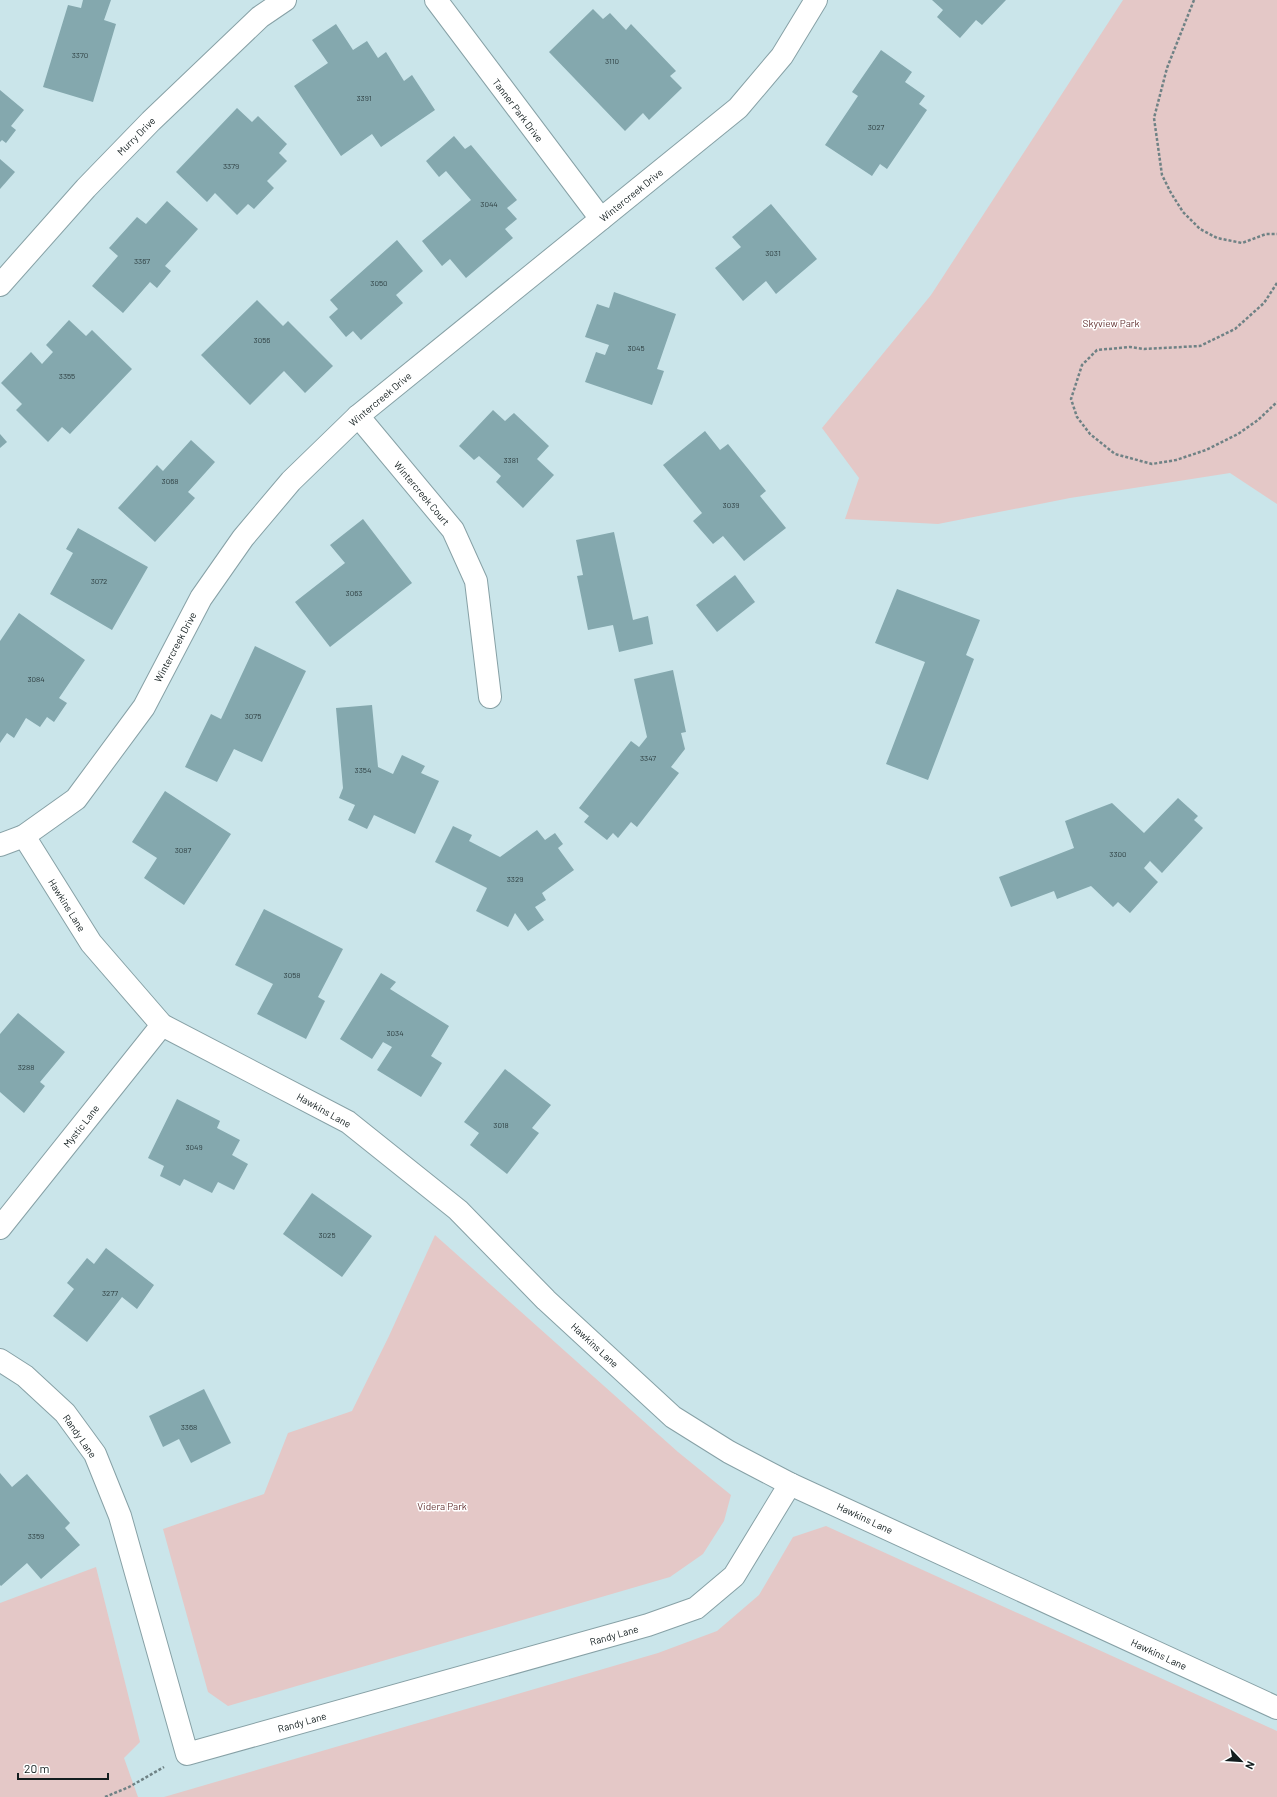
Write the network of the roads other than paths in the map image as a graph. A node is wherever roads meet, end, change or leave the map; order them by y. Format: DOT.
graph roads {
  1 [pos="285,0"];
  2 [pos="436,0"];
  3 [pos="816,0"];
  4 [pos="601,219"];
  5 [pos="0,285"];
  6 [pos="358,416"];
  7 [pos="490,697"];
  8 [pos="24,836"];
  9 [pos="0,845"];
  10 [pos="162,1025"];
  11 [pos="0,1228"];
  12 [pos="0,1360"];
  13 [pos="790,1484"];
  14 [pos="1277,1708"];
  1 -- 5 [label="street, Murry Drive"];
  2 -- 4 [label="street, Tanner Park Drive"];
  3 -- 4 [label="street, Wintercreek Drive"];
  4 -- 6 [label="street, Wintercreek Drive"];
  6 -- 7 [label="street, Wintercreek Court"];
  6 -- 8 [label="street, Wintercreek Drive"];
  8 -- 9 [label="street, Wintercreek Drive"];
  8 -- 10 [label="street, Hawkins Lane"];
  10 -- 11 [label="street, Mystic Lane"];
  10 -- 13 [label="street, Hawkins Lane"];
  12 -- 13 [label="street, Randy Lane"];
  13 -- 14 [label="street, Hawkins Lane"];
}
